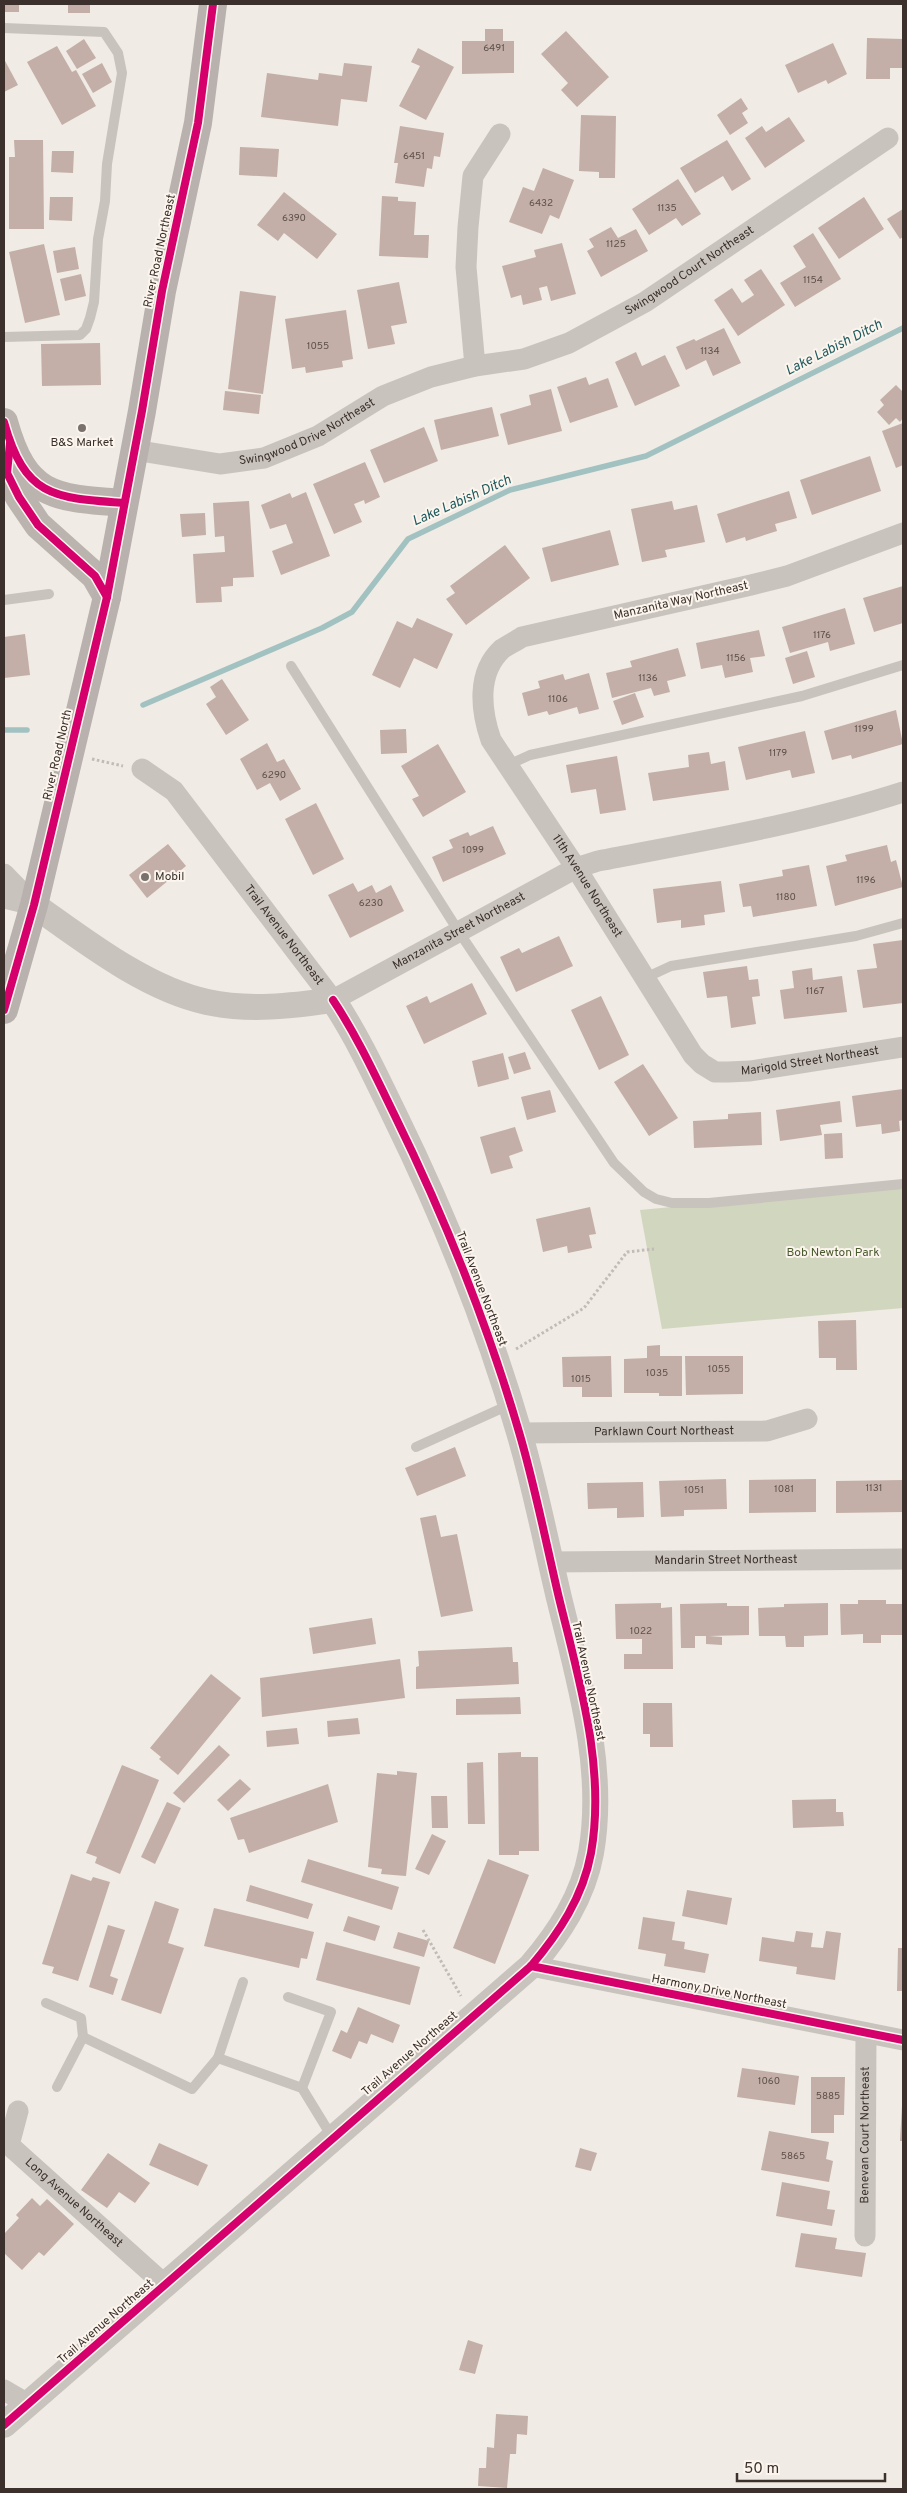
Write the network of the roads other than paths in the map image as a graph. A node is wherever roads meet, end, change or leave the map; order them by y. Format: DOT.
graph roads {
  1 [pos="214,4"];
  2 [pos="4,28"];
  3 [pos="500,134"];
  4 [pos="888,138"];
  5 [pos="4,337"];
  6 [pos="475,366"];
  7 [pos="7,432"];
  8 [pos="134,450"];
  9 [pos="124,503"];
  10 [pos="903,533"];
  11 [pos="49,594"];
  12 [pos="107,597"];
  13 [pos="4,600"];
  14 [pos="903,665"];
  15 [pos="291,666"];
  16 [pos="482,691"];
  17 [pos="508,765"];
  18 [pos="142,769"];
  19 [pos="903,792"];
  20 [pos="576,868"];
  21 [pos="4,874"];
  22 [pos="4,898"];
  23 [pos="34,905"];
  24 [pos="903,923"];
  25 [pos="459,932"];
  26 [pos="646,978"];
  27 [pos="333,1000"];
  28 [pos="4,1010"];
  29 [pos="903,1047"];
  30 [pos="715,1072"];
  31 [pos="903,1184"];
  32 [pos="510,1404"];
  33 [pos="807,1419"];
  34 [pos="520,1433"];
  35 [pos="416,1447"];
  36 [pos="903,1560"];
  37 [pos="550,1562"];
  38 [pos="530,1966"];
  39 [pos="243,1982"];
  40 [pos="288,1997"];
  41 [pos="46,2004"];
  42 [pos="866,2033"];
  43 [pos="84,2037"];
  44 [pos="903,2040"];
  45 [pos="218,2058"];
  46 [pos="58,2087"];
  47 [pos="302,2088"];
  48 [pos="18,2111"];
  49 [pos="332,2137"];
  50 [pos="865,2236"];
  51 [pos="165,2285"];
  52 [pos="4,2390"];
  53 [pos="28,2404"];
  54 [pos="4,2425"];
  1 -- 8 [label="main road, River Road Northeast"];
  2 -- 5 [label="lane"];
  3 -- 6 [label="street"];
  4 -- 6 [label="street, Swingwood Court Northeast"];
  6 -- 8 [label="street, Swingwood Drive Northeast"];
  7 -- 9 [label="main road"];
  7 -- 12 [label="main road"];
  8 -- 9 [label="main road, River Road Northeast"];
  9 -- 12 [label="main road, River Road North"];
  10 -- 16 [label="street, Manzanita Way Northeast"];
  11 -- 13 [label="lane"];
  12 -- 23 [label="main road, River Road North"];
  14 -- 17 [label="lane"];
  15 -- 25 [label="lane"];
  16 -- 17 [label="street, 11th Avenue Northeast"];
  17 -- 20 [label="street, 11th Avenue Northeast"];
  18 -- 27 [label="street, Trail Avenue Northeast"];
  19 -- 20 [label="street, Manzanita Street Northeast"];
  20 -- 25 [label="street, Manzanita Street Northeast"];
  20 -- 26 [label="street, 11th Avenue Northeast"];
  21 -- 23 [label="street"];
  22 -- 23 [label="street"];
  23 -- 27 [label="street, Manzanita Street Northeast"];
  23 -- 28 [label="main road, River Road North"];
  24 -- 26 [label="lane"];
  25 -- 27 [label="street, Manzanita Street Northeast"];
  25 -- 31 [label="lane"];
  26 -- 30 [label="street, 11th Avenue Northeast"];
  27 -- 32 [label="street, Trail Avenue Northeast"];
  29 -- 30 [label="street, Marigold Street Northeast"];
  32 -- 34 [label="street, Trail Avenue Northeast"];
  32 -- 35 [label="lane"];
  33 -- 34 [label="street, Parklawn Court Northeast"];
  34 -- 37 [label="street, Trail Avenue Northeast"];
  36 -- 37 [label="street, Mandarin Street Northeast"];
  37 -- 38 [label="street, Trail Avenue Northeast"];
  38 -- 42 [label="street, Harmony Drive Northeast"];
  38 -- 49 [label="street, Trail Avenue Northeast"];
  39 -- 45 [label="lane"];
  40 -- 47 [label="lane"];
  41 -- 43 [label="lane"];
  42 -- 44 [label="street, Harmony Drive Northeast"];
  42 -- 50 [label="street, Benevan Court Northeast"];
  43 -- 45 [label="lane"];
  43 -- 46 [label="lane"];
  45 -- 47 [label="lane"];
  47 -- 49 [label="lane"];
  48 -- 51 [label="street, Long Avenue Northeast"];
  49 -- 51 [label="street, Trail Avenue Northeast"];
  51 -- 53 [label="street, Trail Avenue Northeast"];
  52 -- 53 [label="street"];
  53 -- 54 [label="street, Trail Avenue Northeast"];
}
